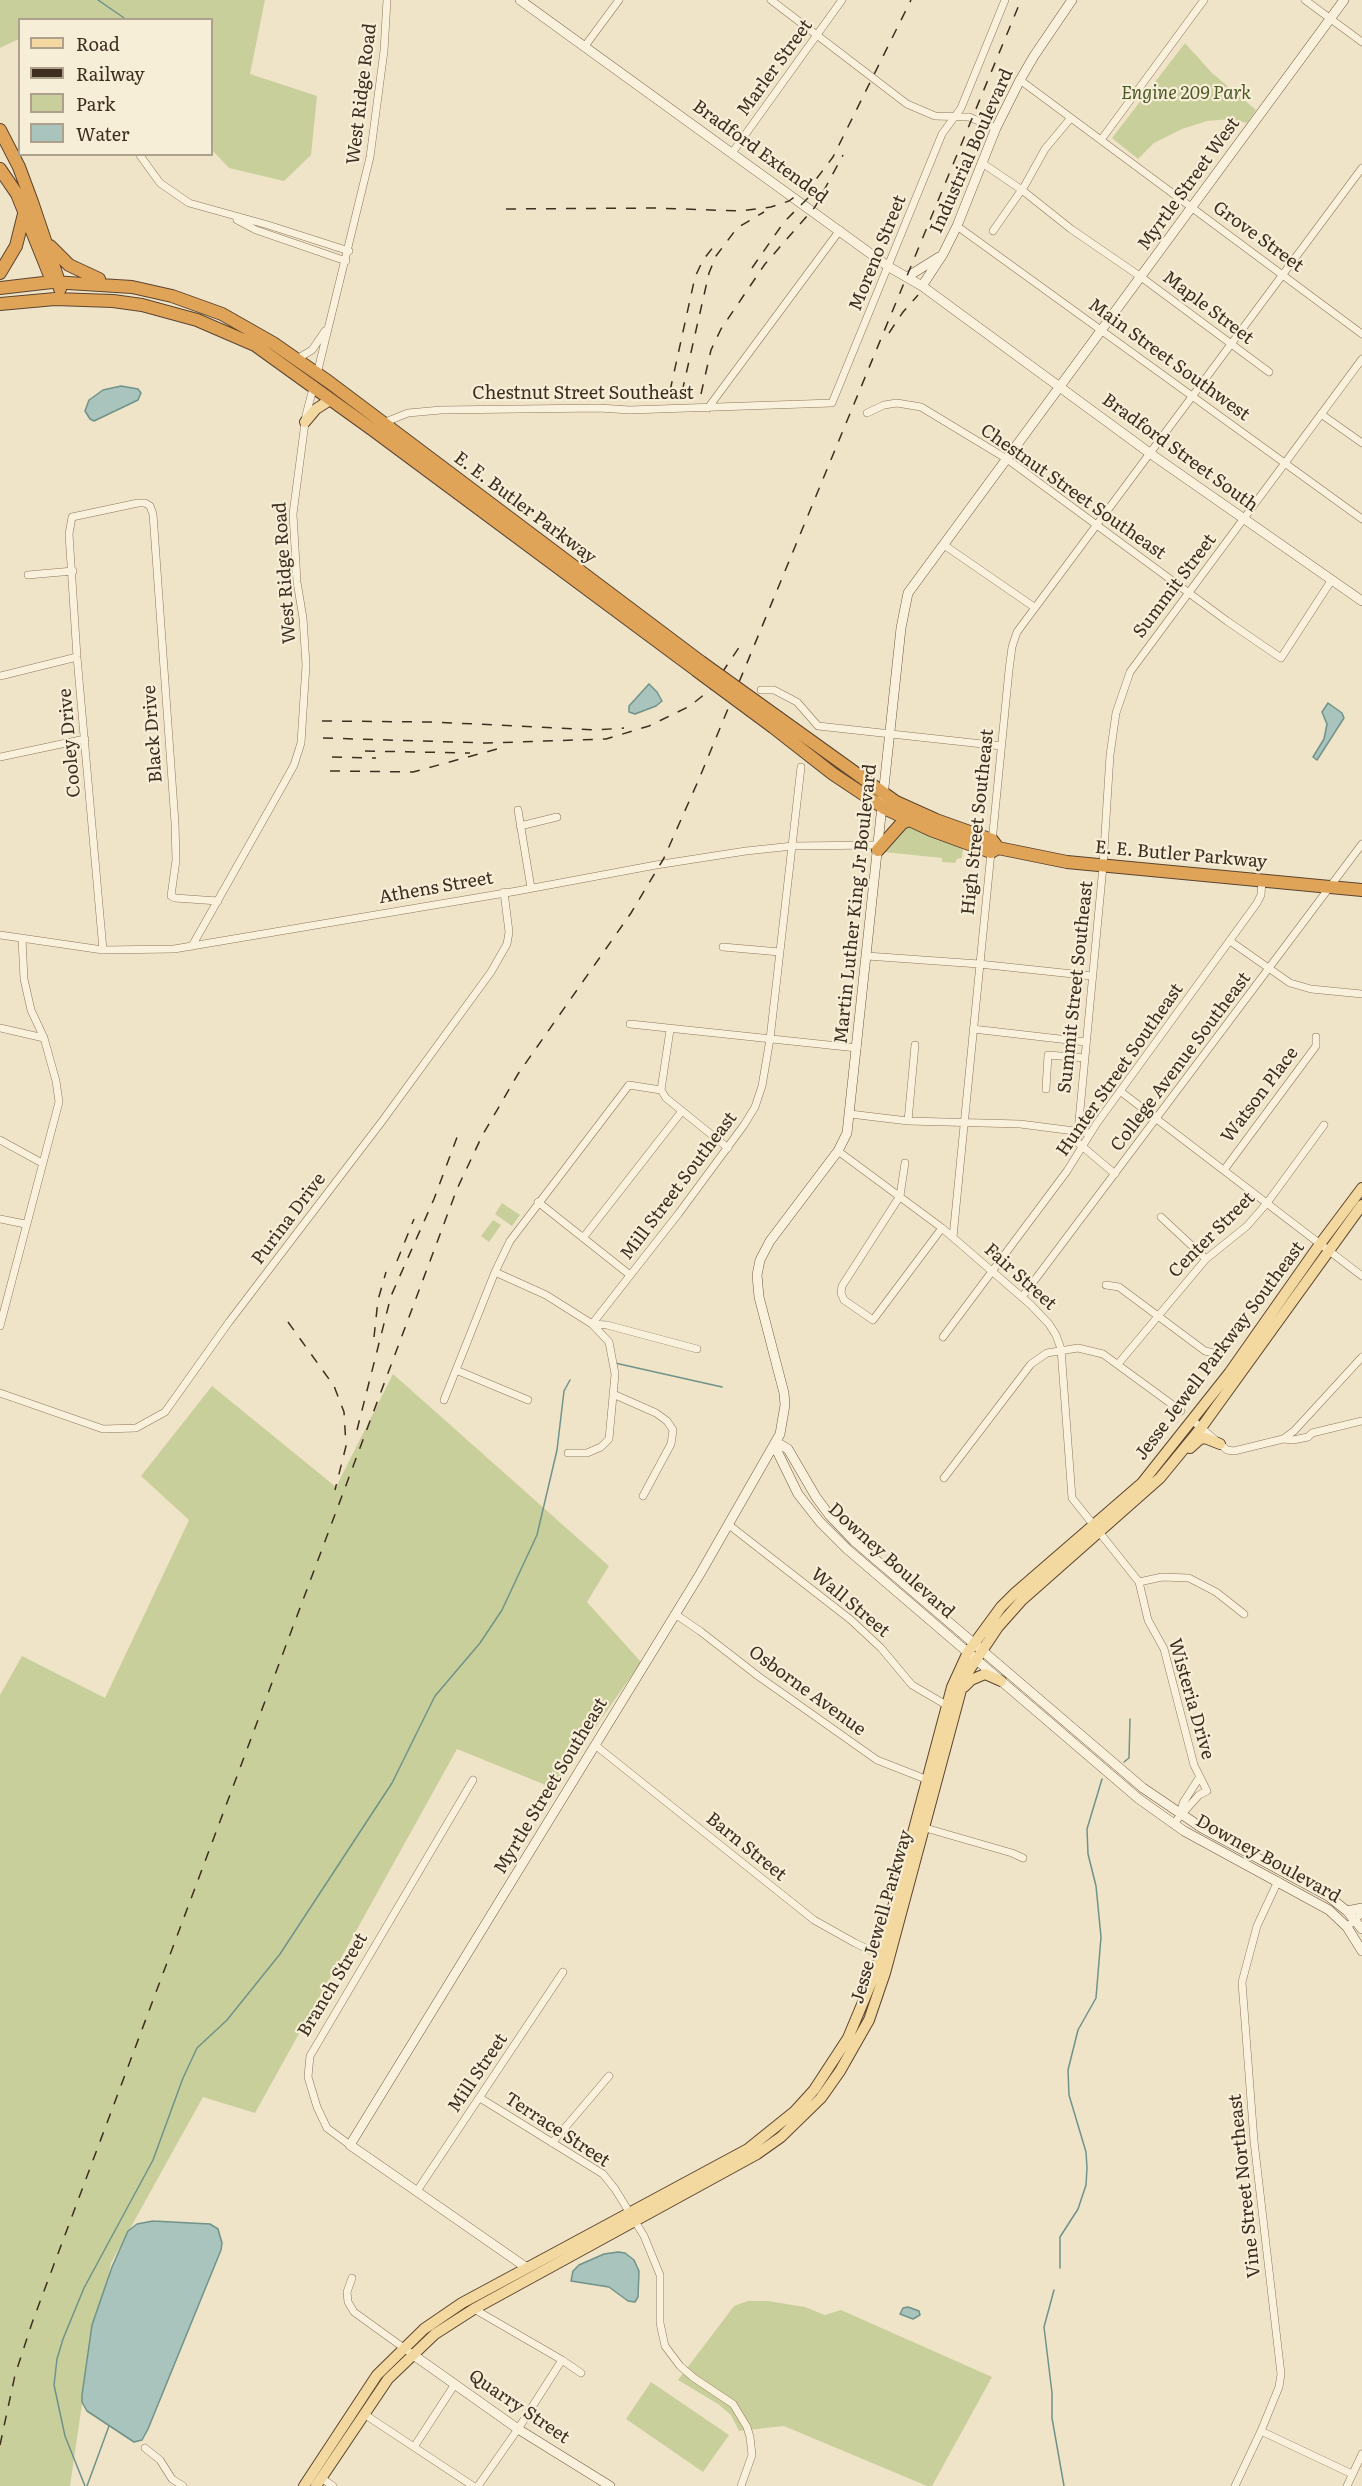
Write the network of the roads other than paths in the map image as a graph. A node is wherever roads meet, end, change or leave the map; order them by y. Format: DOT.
graph roads {
  1 [pos="387,0"];
  2 [pos="520,0"];
  3 [pos="619,0"];
  4 [pos="771,0"];
  5 [pos="842,0"];
  6 [pos="1005,0"];
  7 [pos="1072,0"];
  8 [pos="1204,0"];
  9 [pos="1305,0"];
  10 [pos="1344,0"];
  11 [pos="1331,18"];
  12 [pos="818,35"];
  13 [pos="1362,42"];
  14 [pos="585,46"];
  15 [pos="1020,80"];
  16 [pos="955,117"];
  17 [pos="1070,119"];
  18 [pos="996,128"];
  19 [pos="0,130"];
  20 [pos="1101,140"];
  21 [pos="732,153"];
  22 [pos="140,156"];
  23 [pos="982,163"];
  24 [pos="1362,168"];
  25 [pos="0,169"];
  26 [pos="1022,190"];
  27 [pos="1192,207"];
  28 [pos="24,214"];
  29 [pos="227,214"];
  30 [pos="957,225"];
  31 [pos="840,230"];
  32 [pos="993,231"];
  33 [pos="45,238"];
  34 [pos="349,251"];
  35 [pos="943,254"];
  36 [pos="346,261"];
  37 [pos="889,267"];
  38 [pos="0,273"];
  39 [pos="1284,274"];
  40 [pos="907,277"];
  41 [pos="1141,277"];
  42 [pos="56,282"];
  43 [pos="922,286"];
  44 [pos="132,287"];
  45 [pos="0,288"];
  46 [pos="58,299"];
  47 [pos="0,304"];
  48 [pos="328,327"];
  49 [pos="980,329"];
  50 [pos="1102,330"];
  51 [pos="1362,334"];
  52 [pos="1231,344"];
  53 [pos="297,359"];
  54 [pos="1362,359"];
  55 [pos="1269,372"];
  56 [pos="317,373"];
  57 [pos="313,387"];
  58 [pos="1060,387"];
  59 [pos="1193,397"];
  60 [pos="330,400"];
  61 [pos="832,403"];
  62 [pos="708,408"];
  63 [pos="867,413"];
  64 [pos="1321,414"];
  65 [pos="305,422"];
  66 [pos="378,427"];
  67 [pos="1362,443"];
  68 [pos="1151,454"];
  69 [pos="1007,459"];
  70 [pos="1285,464"];
  71 [pos="1362,519"];
  72 [pos="1243,520"];
  73 [pos="1096,526"];
  74 [pos="69,534"];
  75 [pos="944,545"];
  76 [pos="73,571"];
  77 [pos="28,575"];
  78 [pos="1331,581"];
  79 [pos="1188,593"];
  80 [pos="1362,602"];
  81 [pos="1034,608"];
  82 [pos="77,657"];
  83 [pos="0,676"];
  84 [pos="761,690"];
  85 [pos="776,722"];
  86 [pos="890,734"];
  87 [pos="85,739"];
  88 [pos="1001,746"];
  89 [pos="0,757"];
  90 [pos="801,767"];
  91 [pos="885,793"];
  92 [pos="884,808"];
  93 [pos="518,810"];
  94 [pos="557,817"];
  95 [pos="909,820"];
  96 [pos="520,826"];
  97 [pos="1362,843"];
  98 [pos="793,846"];
  99 [pos="878,847"];
  100 [pos="994,847"];
  101 [pos="1103,866"];
  102 [pos="1262,880"];
  103 [pos="1329,887"];
  104 [pos="531,888"];
  105 [pos="1362,890"];
  106 [pos="504,892"];
  107 [pos="218,901"];
  108 [pos="0,935"];
  109 [pos="22,939"];
  110 [pos="1230,941"];
  111 [pos="192,946"];
  112 [pos="723,947"];
  113 [pos="103,950"];
  114 [pos="780,952"];
  115 [pos="867,956"];
  116 [pos="979,963"];
  117 [pos="1269,970"];
  118 [pos="1092,976"];
  119 [pos="1362,994"];
  120 [pos="630,1024"];
  121 [pos="0,1028"];
  122 [pos="973,1029"];
  123 [pos="670,1030"];
  124 [pos="1316,1036"];
  125 [pos="44,1038"];
  126 [pos="770,1039"];
  127 [pos="1086,1042"];
  128 [pos="915,1045"];
  129 [pos="857,1048"];
  130 [pos="1085,1058"];
  131 [pos="1046,1089"];
  132 [pos="661,1090"];
  133 [pos="1120,1091"];
  134 [pos="682,1111"];
  135 [pos="850,1114"];
  136 [pos="1157,1120"];
  137 [pos="908,1121"];
  138 [pos="963,1122"];
  139 [pos="1324,1125"];
  140 [pos="1077,1132"];
  141 [pos="1090,1133"];
  142 [pos="0,1140"];
  143 [pos="1080,1146"];
  144 [pos="728,1148"];
  145 [pos="838,1151"];
  146 [pos="42,1163"];
  147 [pos="905,1163"];
  148 [pos="1224,1170"];
  149 [pos="1115,1174"];
  150 [pos="1362,1188"];
  151 [pos="900,1196"];
  152 [pos="538,1202"];
  153 [pos="1267,1203"];
  154 [pos="1362,1205"];
  155 [pos="1161,1217"];
  156 [pos="0,1219"];
  157 [pos="25,1224"];
  158 [pos="942,1228"];
  159 [pos="953,1237"];
  160 [pos="584,1238"];
  161 [pos="1324,1247"];
  162 [pos="1206,1259"];
  163 [pos="495,1272"];
  164 [pos="991,1272"];
  165 [pos="630,1275"];
  166 [pos="1362,1276"];
  167 [pos="1107,1284"];
  168 [pos="1022,1297"];
  169 [pos="1158,1314"];
  170 [pos="592,1324"];
  171 [pos="0,1326"];
  172 [pos="943,1337"];
  173 [pos="697,1349"];
  174 [pos="1061,1349"];
  175 [pos="1218,1354"];
  176 [pos="1362,1357"];
  177 [pos="1118,1364"];
  178 [pos="456,1370"];
  179 [pos="0,1393"];
  180 [pos="613,1394"];
  181 [pos="444,1400"];
  182 [pos="528,1400"];
  183 [pos="1181,1411"];
  184 [pos="1362,1421"];
  185 [pos="1302,1423"];
  186 [pos="1196,1424"];
  187 [pos="1312,1433"];
  188 [pos="1283,1439"];
  189 [pos="776,1442"];
  190 [pos="1220,1444"];
  191 [pos="568,1452"];
  192 [pos="945,1478"];
  193 [pos="1160,1478"];
  194 [pos="643,1496"];
  195 [pos="729,1525"];
  196 [pos="1096,1529"];
  197 [pos="1139,1582"];
  198 [pos="675,1614"];
  199 [pos="1244,1614"];
  200 [pos="976,1651"];
  201 [pos="1001,1681"];
  202 [pos="961,1689"];
  203 [pos="948,1706"];
  204 [pos="595,1745"];
  205 [pos="1199,1778"];
  206 [pos="473,1780"];
  207 [pos="928,1780"];
  208 [pos="1180,1815"];
  209 [pos="1173,1824"];
  210 [pos="920,1826"];
  211 [pos="1023,1858"];
  212 [pos="1282,1870"];
  213 [pos="1264,1873"];
  214 [pos="1298,1878"];
  215 [pos="1278,1881"];
  216 [pos="1362,1908"];
  217 [pos="1347,1911"];
  218 [pos="1362,1913"];
  219 [pos="1356,1927"];
  220 [pos="1362,1951"];
  221 [pos="884,1957"];
  222 [pos="563,1972"];
  223 [pos="609,2076"];
  224 [pos="480,2098"];
  225 [pos="552,2143"];
  226 [pos="350,2145"];
  227 [pos="417,2191"];
  228 [pos="632,2217"];
  229 [pos="526,2268"];
  230 [pos="351,2278"];
  231 [pos="474,2309"];
  232 [pos="408,2351"];
  233 [pos="562,2360"];
  234 [pos="581,2373"];
  235 [pos="455,2384"];
  236 [pos="363,2414"];
  237 [pos="518,2429"];
  238 [pos="1262,2431"];
  239 [pos="414,2447"];
  240 [pos="145,2448"];
  241 [pos="1362,2454"];
  242 [pos="1352,2474"];
  243 [pos="318,2482"];
  244 [pos="183,2486"];
  245 [pos="304,2486"];
  246 [pos="333,2486"];
  247 [pos="473,2486"];
  248 [pos="478,2486"];
  249 [pos="610,2486"];
  250 [pos="741,2486"];
  251 [pos="1235,2486"];
  252 [pos="1347,2486"];
  1 -- 34 [label="street, West Ridge Road"];
  2 -- 14 [label="main road, Bradford Extended"];
  3 -- 14 [label="street"];
  4 -- 12 [label="street"];
  5 -- 12 [label="street, Marler Street"];
  6 -- 16 [label="street, Moreno Street"];
  7 -- 15 [label="main road, Industrial Boulevard"];
  8 -- 20 [label="street"];
  9 -- 11 [label="street"];
  10 -- 11 [label="main road, Myrtle Street West"];
  11 -- 13 [label="street"];
  11 -- 27 [label="main road, Myrtle Street West"];
  12 -- 16 [label="street"];
  12 -- 21 [label="street, Marler Street"];
  14 -- 21 [label="main road, Bradford Extended"];
  15 -- 17 [label="street, Grove Street"];
  15 -- 18 [label="main road, Industrial Boulevard"];
  16 -- 18 [label="street"];
  16 -- 37 [label="street, Moreno Street"];
  17 -- 20 [label="street, Grove Street"];
  17 -- 26 [label="street"];
  18 -- 23 [label="main road, Industrial Boulevard"];
  19 -- 33 [label="highway"];
  20 -- 27 [label="street, Grove Street"];
  21 -- 31 [label="main road, Bradford Extended"];
  22 -- 29 [label="street"];
  23 -- 26 [label="street, Maple Street"];
  23 -- 30 [label="main road, Industrial Boulevard"];
  24 -- 39 [label="street, High Street Southeast"];
  25 -- 28 [label="highway"];
  26 -- 32 [label="street"];
  26 -- 41 [label="street, Maple Street"];
  27 -- 39 [label="street, Grove Street"];
  27 -- 41 [label="main road, Myrtle Street West"];
  28 -- 38 [label="highway"];
  28 -- 42 [label="highway"];
  29 -- 34 [label="street"];
  29 -- 36 [label="street"];
  30 -- 35 [label="main road, Industrial Boulevard"];
  30 -- 50 [label="street, Main Street Southwest"];
  31 -- 37 [label="main road, Bradford Extended"];
  31 -- 62 [label="street"];
  33 -- 42 [label="highway"];
  33 -- 44 [label="highway"];
  34 -- 36 [label="street, West Ridge Road"];
  35 -- 40 [label="main road"];
  35 -- 43 [label="main road, Industrial Boulevard"];
  36 -- 48 [label="street, West Ridge Road"];
  37 -- 40 [label="main road, Bradford Extended"];
  37 -- 61 [label="street, Moreno Street"];
  39 -- 51 [label="street, Grove Street"];
  39 -- 52 [label="street, High Street Southeast"];
  40 -- 43 [label="main road, Bradford Extended"];
  41 -- 50 [label="main road, Myrtle Street West"];
  41 -- 52 [label="street, Maple Street"];
  42 -- 44 [label="highway, E. E. Butler Parkway"];
  42 -- 45 [label="highway, E. E. Butler Parkway"];
  42 -- 46 [label="highway"];
  43 -- 49 [label="main road, Bradford Extended"];
  44 -- 53 [label="highway, E. E. Butler Parkway"];
  46 -- 47 [label="highway, E. E. Butler Parkway"];
  46 -- 57 [label="highway, E. E. Butler Parkway"];
  48 -- 53 [label="street"];
  48 -- 56 [label="street, West Ridge Road"];
  49 -- 58 [label="main road, Bradford Street South"];
  50 -- 58 [label="main road, Myrtle Street West"];
  50 -- 59 [label="street, Main Street Southwest"];
  52 -- 55 [label="street, Maple Street"];
  52 -- 59 [label="street, High Street Southeast"];
  53 -- 56 [label="highway, E. E. Butler Parkway"];
  54 -- 64 [label="street, Summit Street"];
  56 -- 57 [label="street, West Ridge Road"];
  56 -- 66 [label="highway, E. E. Butler Parkway"];
  57 -- 60 [label="highway, E. E. Butler Parkway"];
  57 -- 65 [label="street, West Ridge Road"];
  58 -- 68 [label="main road, Bradford Street South"];
  58 -- 69 [label="main road, Martin Luther King Jr Boulevard"];
  59 -- 68 [label="street, High Street Southeast"];
  59 -- 70 [label="street, Main Street Southwest"];
  60 -- 65 [label="main road"];
  60 -- 66 [label="highway, E. E. Butler Parkway"];
  61 -- 62 [label="street, Chestnut Street Southeast"];
  62 -- 66 [label="street, Chestnut Street Southeast"];
  63 -- 69 [label="street, Chestnut Street Southeast"];
  64 -- 67 [label="street"];
  64 -- 70 [label="street, Summit Street"];
  65 -- 107 [label="street, West Ridge Road"];
  66 -- 85 [label="highway, E. E. Butler Parkway, bridge"];
  68 -- 72 [label="main road, Bradford Street South"];
  68 -- 73 [label="street, High Street Southeast"];
  69 -- 73 [label="street, Chestnut Street Southeast"];
  69 -- 75 [label="main road, Martin Luther King Jr Boulevard"];
  70 -- 71 [label="street, Main Street Southwest"];
  70 -- 72 [label="street, Summit Street"];
  72 -- 78 [label="main road, Bradford Street South"];
  72 -- 79 [label="street, Summit Street"];
  73 -- 79 [label="street, Chestnut Street Southeast"];
  73 -- 81 [label="street, High Street Southeast"];
  74 -- 76 [label="street, Cooley Drive"];
  74 -- 107 [label="street, Black Drive"];
  75 -- 81 [label="street"];
  75 -- 86 [label="main road, Martin Luther King Jr Boulevard"];
  76 -- 77 [label="street"];
  76 -- 82 [label="street, Cooley Drive"];
  78 -- 79 [label="street, Chestnut Street Southeast"];
  78 -- 80 [label="main road, Bradford Street South"];
  79 -- 101 [label="street, Summit Street"];
  81 -- 88 [label="street, High Street Southeast"];
  82 -- 83 [label="street"];
  82 -- 87 [label="street, Cooley Drive"];
  84 -- 86 [label="street"];
  85 -- 91 [label="highway, E. E. Butler Parkway"];
  85 -- 92 [label="highway, E. E. Butler Parkway"];
  86 -- 88 [label="street"];
  86 -- 91 [label="main road, Martin Luther King Jr Boulevard"];
  87 -- 89 [label="street"];
  87 -- 113 [label="street, Cooley Drive"];
  88 -- 100 [label="street, High Street Southeast"];
  90 -- 98 [label="street, Mill Street Southeast"];
  91 -- 92 [label="main road, Martin Luther King Jr Boulevard"];
  91 -- 100 [label="highway, E. E. Butler Parkway"];
  92 -- 95 [label="highway, E. E. Butler Parkway"];
  92 -- 99 [label="main road, Martin Luther King Jr Boulevard"];
  93 -- 96 [label="street"];
  94 -- 96 [label="street"];
  95 -- 99 [label="highway"];
  95 -- 100 [label="highway, E. E. Butler Parkway"];
  96 -- 104 [label="street"];
  97 -- 103 [label="street, College Avenue Southeast"];
  98 -- 99 [label="street, Athens Street"];
  98 -- 104 [label="street, Athens Street"];
  98 -- 114 [label="street, Mill Street Southeast"];
  99 -- 115 [label="main road, Martin Luther King Jr Boulevard"];
  100 -- 101 [label="highway, E. E. Butler Parkway"];
  100 -- 116 [label="street, High Street Southeast"];
  101 -- 102 [label="highway, E. E. Butler Parkway"];
  101 -- 118 [label="street, Summit Street Southeast"];
  102 -- 103 [label="highway, E. E. Butler Parkway"];
  102 -- 110 [label="street, Hunter Street Southeast"];
  103 -- 105 [label="highway, E. E. Butler Parkway"];
  103 -- 117 [label="street, College Avenue Southeast"];
  104 -- 106 [label="street, Athens Street"];
  106 -- 111 [label="street, Athens Street"];
  106 -- 179 [label="street, Purina Drive"];
  107 -- 111 [label="street, West Ridge Road"];
  108 -- 109 [label="street, Athens Street"];
  109 -- 113 [label="street, Athens Street"];
  109 -- 125 [label="street"];
  110 -- 117 [label="street"];
  110 -- 133 [label="street, Hunter Street Southeast"];
  111 -- 113 [label="street, Athens Street"];
  112 -- 114 [label="street"];
  114 -- 126 [label="street, Mill Street Southeast"];
  115 -- 116 [label="street"];
  115 -- 129 [label="main road, Martin Luther King Jr Boulevard"];
  116 -- 118 [label="street"];
  116 -- 122 [label="street, High Street Southeast"];
  117 -- 119 [label="street"];
  117 -- 136 [label="street, College Avenue Southeast"];
  118 -- 127 [label="street, Summit Street Southeast"];
  120 -- 123 [label="street"];
  121 -- 125 [label="street"];
  122 -- 127 [label="street"];
  122 -- 138 [label="street, High Street Southeast"];
  123 -- 126 [label="street"];
  123 -- 132 [label="street"];
  124 -- 148 [label="street, Watson Place"];
  125 -- 146 [label="street"];
  126 -- 129 [label="street"];
  126 -- 144 [label="street, Mill Street Southeast"];
  127 -- 130 [label="street, Summit Street Southeast"];
  128 -- 137 [label="street"];
  129 -- 135 [label="main road, Martin Luther King Jr Boulevard"];
  130 -- 131 [label="street"];
  130 -- 140 [label="street, Summit Street Southeast"];
  132 -- 134 [label="street"];
  132 -- 152 [label="street"];
  133 -- 136 [label="street"];
  133 -- 141 [label="street, Hunter Street Southeast"];
  134 -- 144 [label="street"];
  134 -- 160 [label="street"];
  135 -- 137 [label="street"];
  135 -- 145 [label="main road, Martin Luther King Jr Boulevard"];
  136 -- 148 [label="street"];
  136 -- 149 [label="street, College Avenue Southeast"];
  137 -- 138 [label="street"];
  138 -- 140 [label="street"];
  138 -- 159 [label="street, High Street Southeast"];
  139 -- 153 [label="street, Center Street"];
  140 -- 141 [label="street"];
  140 -- 143 [label="street, Summit Street Southeast"];
  141 -- 143 [label="street, Hunter Street Southeast"];
  142 -- 146 [label="street"];
  143 -- 149 [label="street"];
  143 -- 164 [label="street, Hunter Street Southeast"];
  144 -- 165 [label="street, Mill Street Southeast"];
  145 -- 151 [label="street, Fair Street"];
  145 -- 189 [label="main road, Martin Luther King Jr Boulevard"];
  146 -- 157 [label="street"];
  147 -- 151 [label="street"];
  148 -- 153 [label="street"];
  149 -- 168 [label="street, College Avenue Southeast"];
  150 -- 161 [label="main road, Jesse Jewell Parkway Southeast"];
  151 -- 158 [label="street, Fair Street"];
  151 -- 158 [label="street"];
  152 -- 160 [label="street"];
  152 -- 163 [label="street"];
  153 -- 161 [label="street"];
  153 -- 162 [label="street, Center Street"];
  154 -- 161 [label="main road, Jesse Jewell Parkway Southeast"];
  155 -- 162 [label="street"];
  156 -- 157 [label="street"];
  157 -- 171 [label="street"];
  158 -- 159 [label="street, Fair Street"];
  159 -- 164 [label="street, Fair Street"];
  160 -- 165 [label="street"];
  161 -- 166 [label="street"];
  161 -- 186 [label="main road, Jesse Jewell Parkway Southeast"];
  162 -- 169 [label="street, Center Street"];
  163 -- 170 [label="street"];
  163 -- 178 [label="street"];
  164 -- 168 [label="street, Fair Street"];
  164 -- 172 [label="street, Hunter Street Southeast"];
  165 -- 170 [label="street, Mill Street Southeast"];
  167 -- 169 [label="street"];
  168 -- 174 [label="street, Fair Street"];
  169 -- 175 [label="street"];
  169 -- 177 [label="street, Center Street"];
  170 -- 173 [label="street"];
  170 -- 180 [label="street"];
  174 -- 177 [label="street"];
  174 -- 192 [label="street"];
  174 -- 196 [label="street, Wisteria Drive"];
  176 -- 185 [label="street"];
  177 -- 183 [label="street"];
  178 -- 181 [label="street"];
  178 -- 182 [label="street"];
  180 -- 191 [label="street"];
  180 -- 194 [label="street"];
  184 -- 187 [label="street"];
  185 -- 187 [label="street"];
  185 -- 188 [label="street"];
  186 -- 190 [label="street"];
  186 -- 193 [label="main road, Jesse Jewell Parkway Southeast"];
  186 -- 196 [label="main road, Jesse Jewell Parkway Southeast"];
  187 -- 188 [label="street"];
  188 -- 190 [label="street"];
  189 -- 195 [label="main road, Myrtle Street Southeast"];
  189 -- 200 [label="main road, Downey Boulevard"];
  190 -- 193 [label="main road"];
  193 -- 196 [label="main road, Jesse Jewell Parkway Southeast"];
  195 -- 198 [label="main road, Myrtle Street Southeast"];
  195 -- 203 [label="street, Wall Street"];
  196 -- 197 [label="street, Wisteria Drive"];
  196 -- 200 [label="main road, Jesse Jewell Parkway Southeast"];
  197 -- 199 [label="street"];
  197 -- 205 [label="street, Wisteria Drive"];
  198 -- 204 [label="main road, Myrtle Street Southeast"];
  198 -- 207 [label="street, Osborne Avenue"];
  200 -- 201 [label="main road, Downey Boulevard"];
  200 -- 202 [label="main road, Jesse Jewell Parkway"];
  200 -- 203 [label="main road, Jesse Jewell Parkway"];
  200 -- 208 [label="main road, Downey Boulevard"];
  201 -- 202 [label="main road"];
  201 -- 209 [label="main road, Downey Boulevard"];
  202 -- 210 [label="main road, Jesse Jewell Parkway"];
  203 -- 207 [label="main road, Jesse Jewell Parkway"];
  204 -- 221 [label="street, Barn Street"];
  204 -- 226 [label="main road, Myrtle Street Southeast"];
  205 -- 208 [label="street"];
  205 -- 208 [label="street, Wisteria Drive"];
  206 -- 226 [label="street, Branch Street"];
  207 -- 210 [label="main road, Jesse Jewell Parkway"];
  208 -- 209 [label="street"];
  208 -- 212 [label="main road, Downey Boulevard"];
  209 -- 213 [label="main road, Downey Boulevard"];
  210 -- 211 [label="street"];
  210 -- 221 [label="main road, Jesse Jewell Parkway"];
  212 -- 213 [label="main road"];
  212 -- 214 [label="main road, Downey Boulevard"];
  213 -- 215 [label="main road, Downey Boulevard"];
  214 -- 215 [label="main road"];
  214 -- 217 [label="main road, Downey Boulevard"];
  215 -- 219 [label="main road, Downey Boulevard"];
  215 -- 238 [label="street, Vine Street Northeast"];
  216 -- 217 [label="main road"];
  217 -- 219 [label="main road, Downey Boulevard"];
  218 -- 219 [label="street"];
  219 -- 220 [label="main road, Downey Boulevard"];
  221 -- 228 [label="main road, Jesse Jewell Parkway"];
  222 -- 224 [label="street, Mill Street"];
  223 -- 225 [label="street"];
  224 -- 225 [label="street, Terrace Street"];
  224 -- 227 [label="street, Mill Street"];
  225 -- 228 [label="street, Terrace Street"];
  226 -- 227 [label="main road, Branch Street"];
  227 -- 229 [label="main road, Branch Street"];
  228 -- 229 [label="main road"];
  228 -- 231 [label="main road"];
  228 -- 250 [label="street, Terrace Street"];
  229 -- 232 [label="main road"];
  230 -- 232 [label="street"];
  231 -- 232 [label="main road"];
  231 -- 233 [label="street"];
  232 -- 235 [label="main road, Quarry Street"];
  232 -- 236 [label="main road"];
  232 -- 245 [label="main road"];
  233 -- 234 [label="street"];
  233 -- 237 [label="street"];
  235 -- 237 [label="main road, Quarry Street"];
  235 -- 239 [label="street"];
  236 -- 239 [label="street"];
  236 -- 243 [label="main road"];
  237 -- 248 [label="street"];
  237 -- 249 [label="main road, Quarry Street"];
  238 -- 242 [label="street"];
  238 -- 251 [label="street, Vine Street Northeast"];
  239 -- 247 [label="street"];
  240 -- 244 [label="street"];
  241 -- 242 [label="street"];
  242 -- 252 [label="street"];
  243 -- 246 [label="street"];
}
